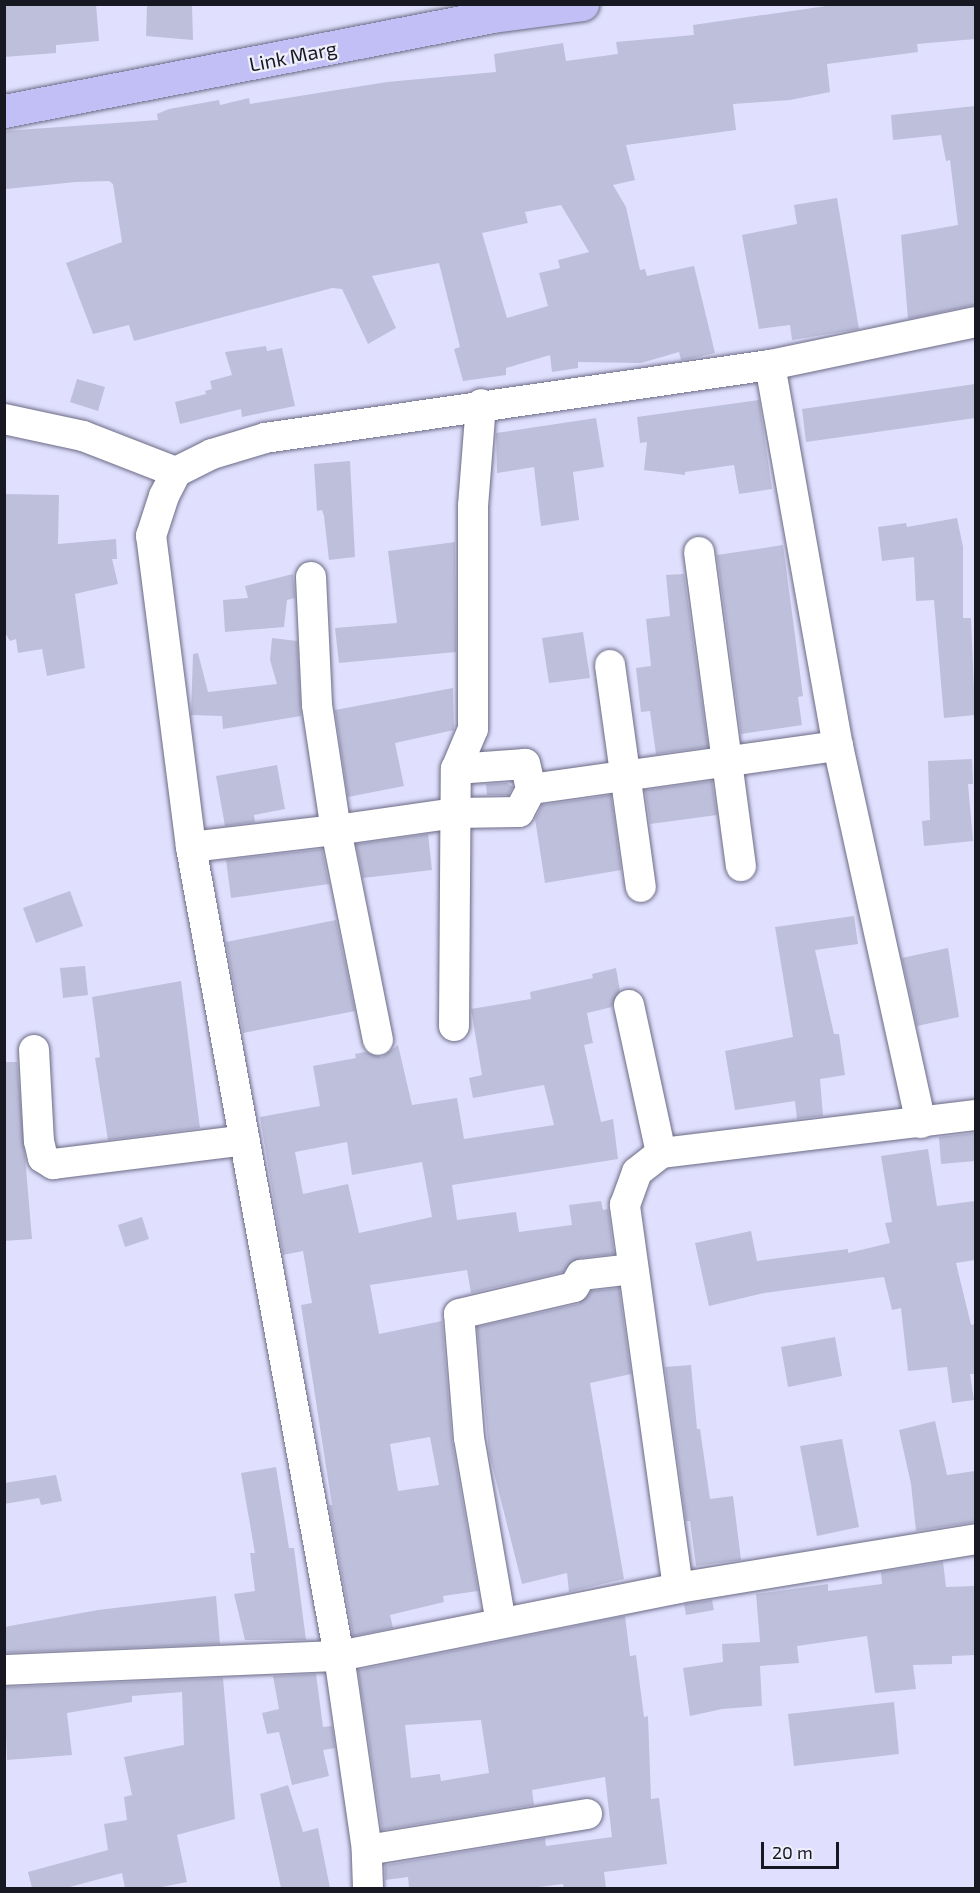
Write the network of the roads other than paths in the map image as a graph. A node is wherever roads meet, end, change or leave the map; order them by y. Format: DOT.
graph roads {
  1 [pos="582,4"];
  2 [pos="4,111"];
  3 [pos="975,322"];
  4 [pos="770,365"];
  5 [pos="481,404"];
  6 [pos="4,419"];
  7 [pos="176,472"];
  8 [pos="699,552"];
  9 [pos="311,577"];
  10 [pos="610,665"];
  11 [pos="838,746"];
  12 [pos="729,761"];
  13 [pos="456,769"];
  14 [pos="627,775"];
  15 [pos="531,789"];
  16 [pos="454,813"];
  17 [pos="336,830"];
  18 [pos="191,848"];
  19 [pos="741,866"];
  20 [pos="641,887"];
  21 [pos="629,1005"];
  22 [pos="454,1026"];
  23 [pos="378,1040"];
  24 [pos="34,1050"];
  25 [pos="975,1116"];
  26 [pos="921,1123"];
  27 [pos="245,1140"];
  28 [pos="661,1153"];
  29 [pos="633,1269"];
  30 [pos="975,1539"];
  31 [pos="678,1588"];
  32 [pos="501,1623"];
  33 [pos="339,1656"];
  34 [pos="4,1670"];
  35 [pos="587,1815"];
  36 [pos="367,1850"];
  37 [pos="368,1888"];
  1 -- 2 [label="main road, Link Marg"];
  3 -- 4 [label="street"];
  4 -- 5 [label="street"];
  4 -- 11 [label="street"];
  5 -- 7 [label="street"];
  5 -- 13 [label="street"];
  6 -- 7 [label="street"];
  7 -- 18 [label="street"];
  8 -- 12 [label="street"];
  9 -- 17 [label="street"];
  10 -- 14 [label="street"];
  11 -- 12 [label="street"];
  11 -- 26 [label="street"];
  12 -- 14 [label="street"];
  12 -- 19 [label="street"];
  13 -- 15 [label="street"];
  13 -- 16 [label="street"];
  14 -- 15 [label="street"];
  14 -- 20 [label="street"];
  15 -- 16 [label="street"];
  16 -- 17 [label="street"];
  16 -- 22 [label="street"];
  17 -- 18 [label="street"];
  17 -- 23 [label="street"];
  18 -- 27 [label="street"];
  21 -- 28 [label="street"];
  24 -- 27 [label="street"];
  25 -- 26 [label="street"];
  26 -- 28 [label="street"];
  27 -- 33 [label="street"];
  28 -- 29 [label="street"];
  29 -- 31 [label="street"];
  29 -- 32 [label="street"];
  30 -- 31 [label="street"];
  31 -- 32 [label="street"];
  32 -- 33 [label="street"];
  33 -- 34 [label="street"];
  33 -- 36 [label="street"];
  35 -- 36 [label="street"];
  36 -- 37 [label="street"];
}
